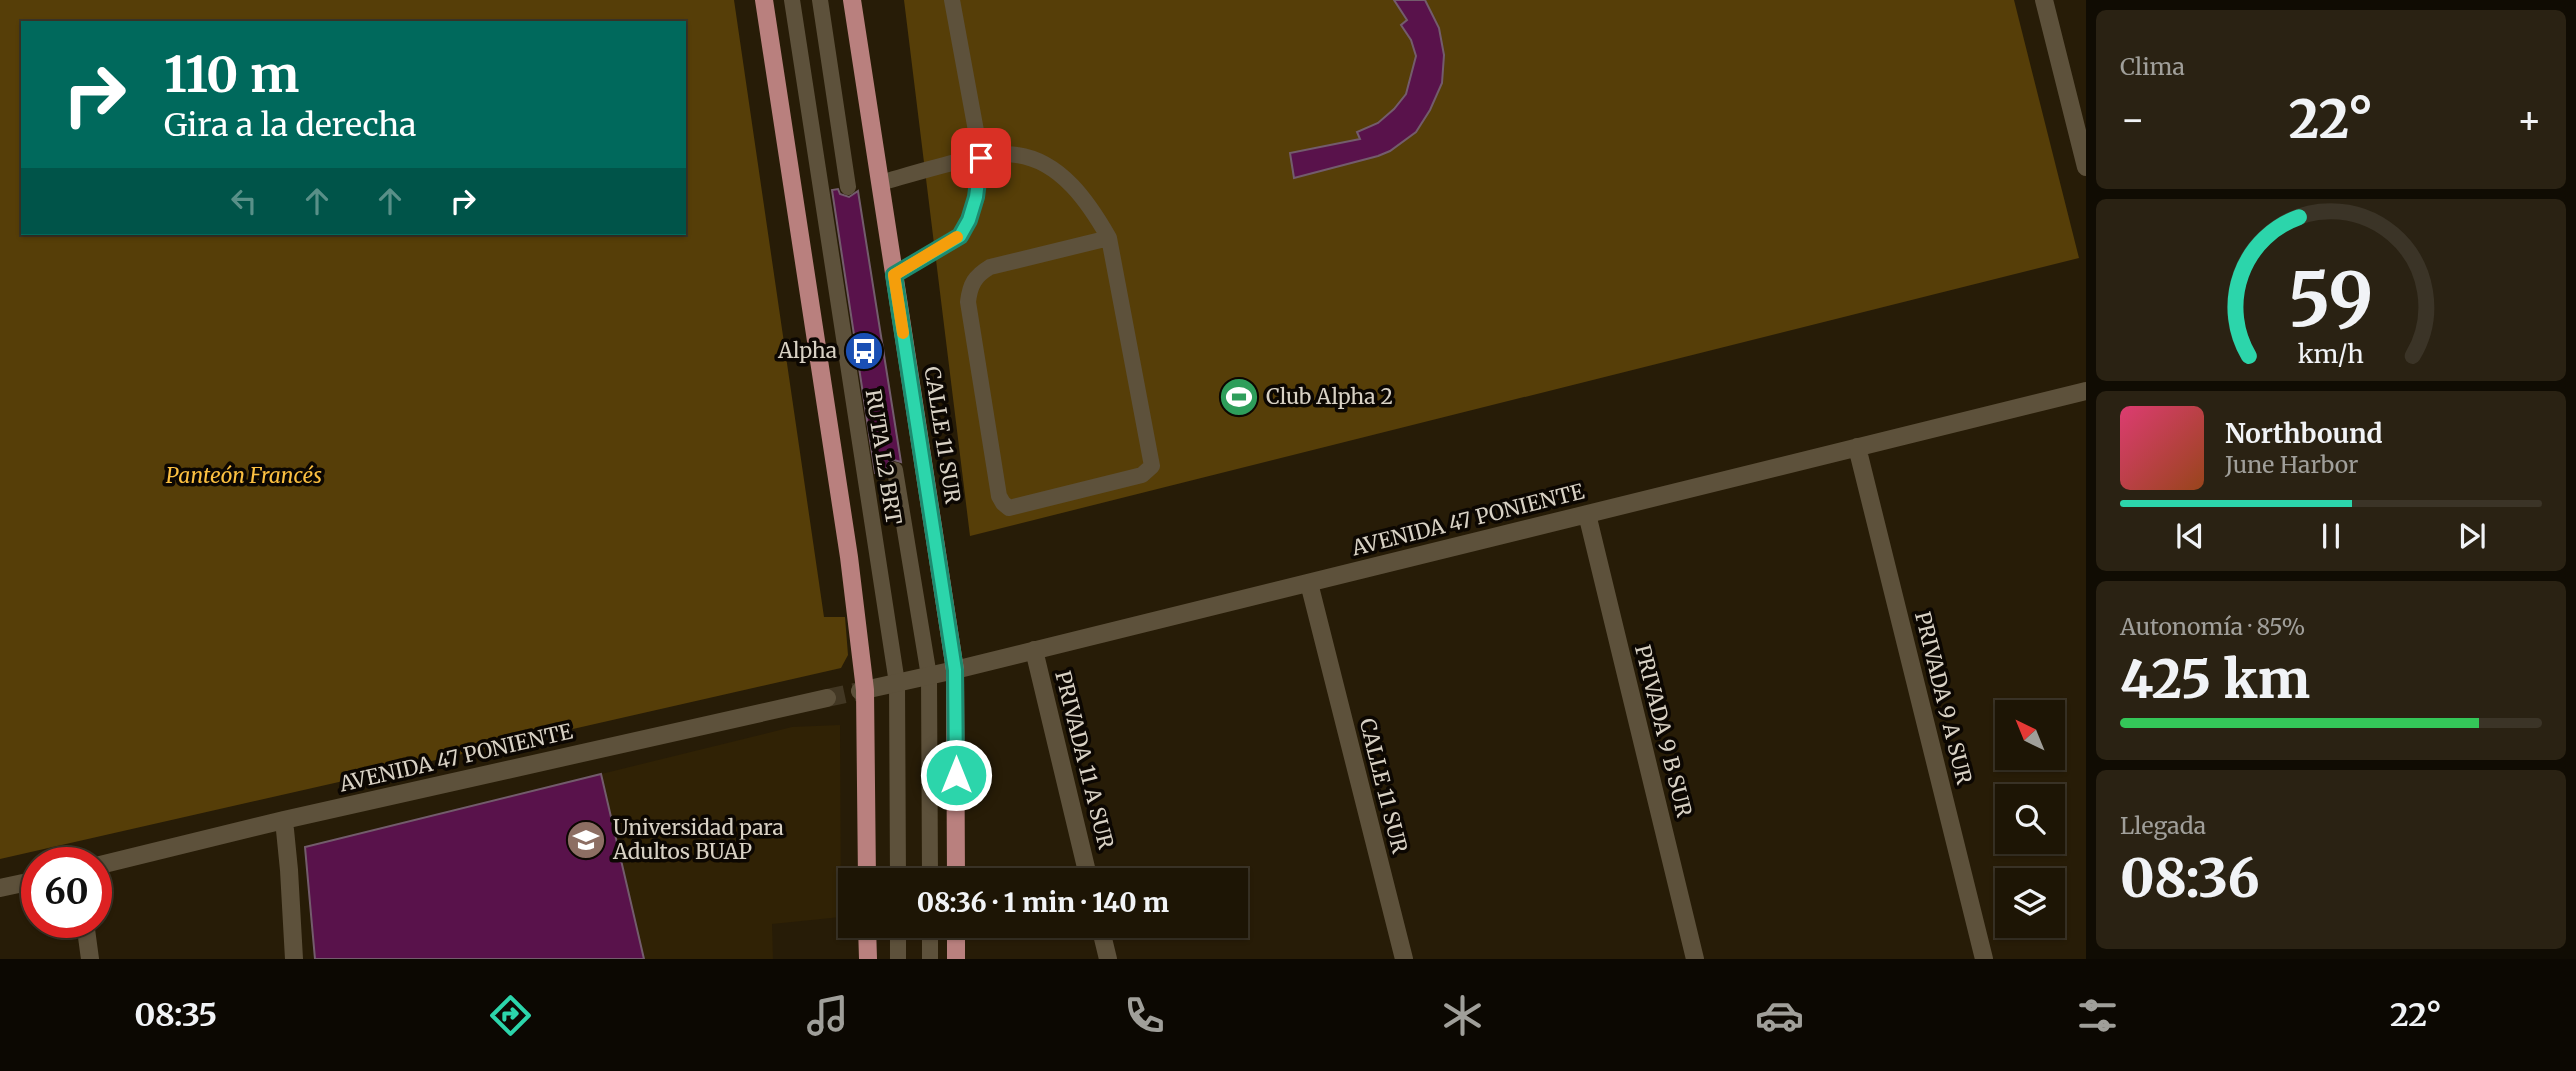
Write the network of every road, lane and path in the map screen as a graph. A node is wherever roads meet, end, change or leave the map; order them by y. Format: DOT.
graph roads {
  1 [pos="764,0"];
  2 [pos="792,0"];
  3 [pos="820,0"];
  4 [pos="852,0"];
  5 [pos="952,0"];
  6 [pos="2044,0"];
  7 [pos="981,158"];
  8 [pos="2086,167"];
  9 [pos="880,183"];
  10 [pos="848,187"];
  11 [pos="1109,238"];
  12 [pos="894,275"];
  13 [pos="2086,391"];
  14 [pos="1857,447"];
  15 [pos="895,470"];
  16 [pos="1587,514"];
  17 [pos="1309,583"];
  18 [pos="1034,650"];
  19 [pos="955,670"];
  20 [pos="929,676"];
  21 [pos="897,683"];
  22 [pos="863,690"];
  23 [pos="827,698"];
  24 [pos="284,820"];
  25 [pos="112,862"];
  26 [pos="867,868"];
  27 [pos="898,868"];
  28 [pos="930,868"];
  29 [pos="956,868"];
  30 [pos="1086,868"];
  31 [pos="21,883"];
  32 [pos="0,888"];
  33 [pos="87,938"];
  34 [pos="867,938"];
  35 [pos="898,938"];
  36 [pos="930,938"];
  37 [pos="956,938"];
  38 [pos="1103,938"];
  39 [pos="90,959"];
  40 [pos="293,959"];
  41 [pos="868,959"];
  42 [pos="898,959"];
  43 [pos="930,959"];
  44 [pos="956,959"];
  45 [pos="1108,959"];
  46 [pos="1404,959"];
  47 [pos="1695,959"];
  48 [pos="1984,959"];
  1 -- 22 [label="main road"];
  2 -- 21 [label="lane, RUTA L2 BRT"];
  3 -- 10 [label="lane"];
  4 -- 9 [label="main road, CALLE 11 SUR"];
  5 -- 7 [label="lane"];
  6 -- 8 [label="street"];
  7 -- 9 [label="lane"];
  7 -- 11 [label="lane"];
  7 -- 12 [label="lane"];
  9 -- 12 [label="main road, CALLE 11 SUR"];
  11 -- 11 [label="lane"];
  12 -- 19 [label="main road, CALLE 11 SUR"];
  13 -- 14 [label="street, AVENIDA 47 PONIENTE"];
  14 -- 16 [label="street, AVENIDA 47 PONIENTE"];
  14 -- 48 [label="street, PRIVADA 9 A SUR"];
  15 -- 20 [label="lane, RUTA L2 BRT"];
  16 -- 17 [label="street, AVENIDA 47 PONIENTE"];
  16 -- 47 [label="street, PRIVADA 9 B SUR"];
  17 -- 18 [label="street, AVENIDA 47 PONIENTE"];
  17 -- 46 [label="street, CALLE 11 SUR"];
  18 -- 19 [label="street, AVENIDA 47 PONIENTE"];
  18 -- 30 [label="street, PRIVADA 11 A SUR"];
  19 -- 20 [label="street, AVENIDA 47 PONIENTE"];
  19 -- 29 [label="main road, CALLE 11 SUR"];
  20 -- 21 [label="street, AVENIDA 47 PONIENTE"];
  20 -- 28 [label="lane, RUTA L2 BRT"];
  21 -- 22 [label="street, AVENIDA 47 PONIENTE"];
  21 -- 27 [label="lane, RUTA L2 BRT"];
  22 -- 26 [label="main road"];
  23 -- 24 [label="street, AVENIDA 47 PONIENTE"];
  24 -- 25 [label="street, AVENIDA 47 PONIENTE"];
  24 -- 40 [label="street"];
  31 -- 32 [label="street"];
  33 -- 39 [label="street"];
  34 -- 41 [label="main road"];
  35 -- 42 [label="lane"];
  36 -- 43 [label="lane"];
  37 -- 44 [label="main road"];
  38 -- 45 [label="street"];
}
